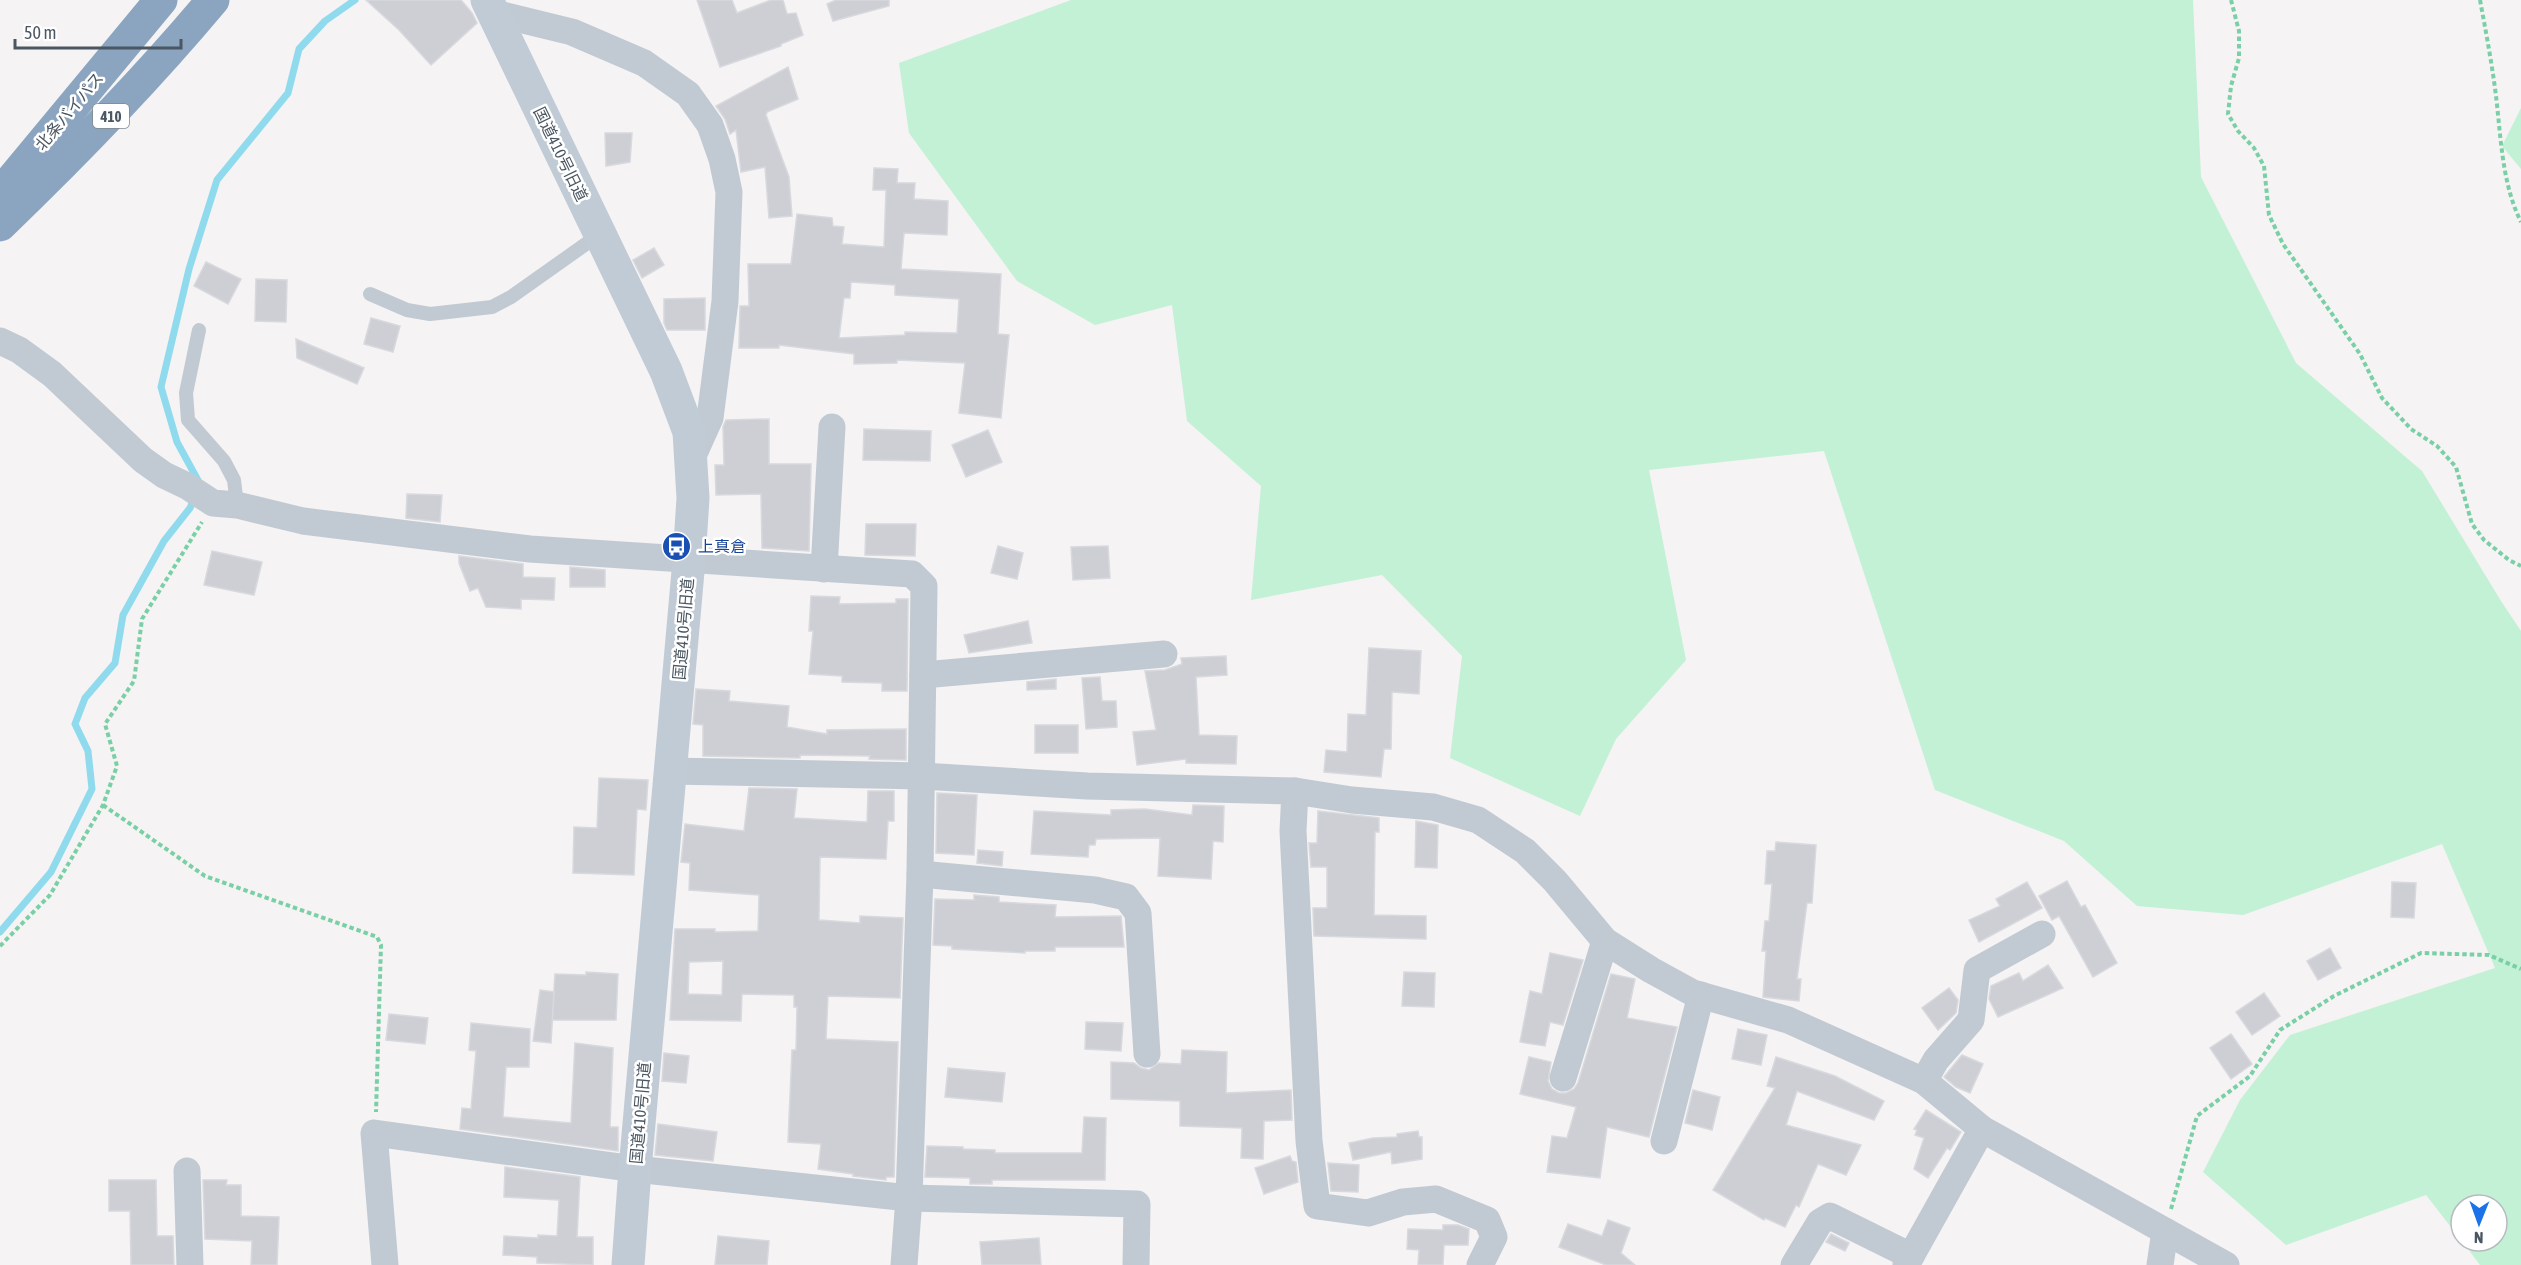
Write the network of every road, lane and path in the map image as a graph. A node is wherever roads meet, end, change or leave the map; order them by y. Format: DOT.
graph roads {
  1 [pos="160,0"];
  2 [pos="213,0"];
  3 [pos="2231,0"];
  4 [pos="2480,0"];
  5 [pos="490,6"];
  6 [pos="0,194"];
  7 [pos="2521,222"];
  8 [pos="0,225"];
  9 [pos="600,234"];
  10 [pos="370,294"];
  11 [pos="200,330"];
  12 [pos="0,341"];
  13 [pos="832,427"];
  14 [pos="692,458"];
  15 [pos="220,503"];
  16 [pos="689,560"];
  17 [pos="2521,566"];
  18 [pos="824,569"];
  19 [pos="1164,654"];
  20 [pos="922,675"];
  21 [pos="670,771"];
  22 [pos="922,776"];
  23 [pos="1295,791"];
  24 [pos="103,805"];
  25 [pos="920,874"];
  26 [pos="2042,934"];
  27 [pos="1605,941"];
  28 [pos="0,946"];
  29 [pos="2521,969"];
  30 [pos="1701,995"];
  31 [pos="1147,1054"];
  32 [pos="1563,1078"];
  33 [pos="1924,1081"];
  34 [pos="1982,1129"];
  35 [pos="374,1133"];
  36 [pos="1664,1141"];
  37 [pos="635,1169"];
  38 [pos="187,1171"];
  39 [pos="909,1198"];
  40 [pos="2165,1231"];
  41 [pos="1909,1261"];
  42 [pos="190,1265"];
  43 [pos="385,1265"];
  44 [pos="628,1265"];
  45 [pos="904,1265"];
  46 [pos="1136,1265"];
  47 [pos="1480,1265"];
  48 [pos="1794,1265"];
  49 [pos="2160,1265"];
  50 [pos="2226,1265"];
  1 -- 6 [label="highway, 北条バイパス / 410"];
  2 -- 8 [label="highway, 北条バイパス / 410"];
  3 -- 17 [label="path"];
  4 -- 7 [label="path"];
  5 -- 9 [label="street, 国道410号旧道"];
  5 -- 14 [label="street"];
  9 -- 10 [label="lane"];
  9 -- 14 [label="street, 国道410号旧道"];
  11 -- 15 [label="lane"];
  12 -- 15 [label="street"];
  13 -- 18 [label="street"];
  14 -- 16 [label="street, 国道410号旧道"];
  15 -- 16 [label="street"];
  15 -- 24 [label="path"];
  16 -- 18 [label="street"];
  16 -- 21 [label="street, 国道410号旧道"];
  18 -- 20 [label="street"];
  19 -- 20 [label="street"];
  20 -- 22 [label="street"];
  21 -- 22 [label="street"];
  21 -- 37 [label="street, 国道410号旧道"];
  22 -- 23 [label="street"];
  22 -- 25 [label="street"];
  23 -- 27 [label="street"];
  23 -- 47 [label="street"];
  24 -- 28 [label="path"];
  24 -- 35 [label="path"];
  25 -- 31 [label="street"];
  25 -- 39 [label="street"];
  26 -- 33 [label="street"];
  27 -- 30 [label="street"];
  27 -- 32 [label="street"];
  29 -- 40 [label="path"];
  30 -- 33 [label="street"];
  30 -- 36 [label="street"];
  33 -- 34 [label="street"];
  34 -- 40 [label="street"];
  34 -- 41 [label="street"];
  35 -- 37 [label="street"];
  35 -- 43 [label="street"];
  37 -- 39 [label="street"];
  37 -- 44 [label="street, 国道410号旧道"];
  38 -- 42 [label="street"];
  39 -- 45 [label="street"];
  39 -- 46 [label="street"];
  40 -- 49 [label="street"];
  40 -- 50 [label="street"];
  41 -- 48 [label="street"];
}
